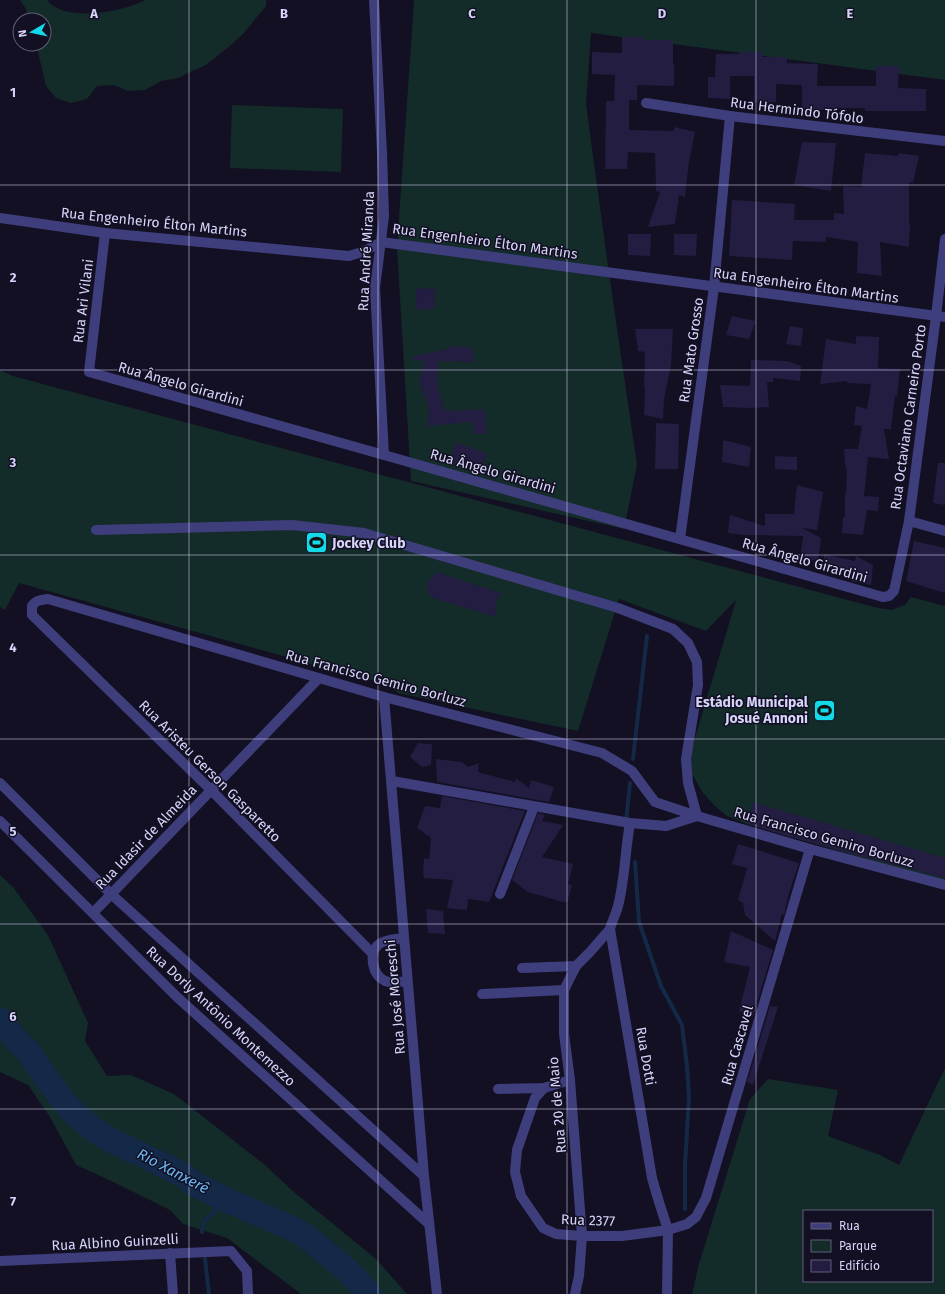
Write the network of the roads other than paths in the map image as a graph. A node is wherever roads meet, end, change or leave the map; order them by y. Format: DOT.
graph roads {
  1 [pos="374,0"];
  2 [pos="646,103"];
  3 [pos="730,116"];
  4 [pos="945,141"];
  5 [pos="0,218"];
  6 [pos="105,233"];
  7 [pos="945,239"];
  8 [pos="381,242"];
  9 [pos="714,287"];
  10 [pos="941,317"];
  11 [pos="89,372"];
  12 [pos="384,455"];
  13 [pos="909,521"];
  14 [pos="96,530"];
  15 [pos="945,531"];
  16 [pos="680,539"];
  17 [pos="889,596"];
  18 [pos="32,606"];
  19 [pos="319,678"];
  20 [pos="384,697"];
  21 [pos="392,781"];
  22 [pos="0,783"];
  23 [pos="211,790"];
  24 [pos="534,807"];
  25 [pos="697,816"];
  26 [pos="0,821"];
  27 [pos="630,824"];
  28 [pos="810,849"];
  29 [pos="945,885"];
  30 [pos="111,894"];
  31 [pos="500,894"];
  32 [pos="93,913"];
  33 [pos="610,929"];
  34 [pos="404,938"];
  35 [pos="373,954"];
  36 [pos="576,966"];
  37 [pos="522,968"];
  38 [pos="407,981"];
  39 [pos="564,990"];
  40 [pos="482,994"];
  41 [pos="570,1080"];
  42 [pos="544,1088"];
  43 [pos="498,1089"];
  44 [pos="424,1176"];
  45 [pos="429,1224"];
  46 [pos="668,1230"];
  47 [pos="582,1236"];
  48 [pos="170,1253"];
  49 [pos="0,1261"];
  50 [pos="173,1294"];
  51 [pos="248,1294"];
  52 [pos="437,1294"];
  53 [pos="575,1294"];
  54 [pos="667,1294"];
  1 -- 8 [label="street, Rua André Miranda"];
  2 -- 3 [label="street, Rua Hermindo Tófolo"];
  3 -- 4 [label="street, Rua Hermindo Tófolo"];
  3 -- 9 [label="street, Rua Mato Grosso"];
  5 -- 6 [label="street, Rua Engenheiro Élton Martins"];
  6 -- 8 [label="street, Rua Engenheiro Élton Martins"];
  6 -- 11 [label="street, Rua Ari Vilani"];
  7 -- 10 [label="street, Rua Octaviano Carneiro Porto"];
  8 -- 9 [label="street, Rua Engenheiro Élton Martins"];
  8 -- 12 [label="street, Rua André Miranda"];
  9 -- 10 [label="street, Rua Engenheiro Élton Martins"];
  9 -- 16 [label="street, Rua Mato Grosso"];
  10 -- 13 [label="street, Rua Octaviano Carneiro Porto"];
  11 -- 12 [label="street, Rua Ângelo Girardini"];
  12 -- 16 [label="street, Rua Ângelo Girardini"];
  13 -- 15 [label="street"];
  13 -- 17 [label="street, Rua Octaviano Carneiro Porto"];
  14 -- 25 [label="street"];
  16 -- 17 [label="street, Rua Ângelo Girardini"];
  18 -- 19 [label="street, Rua Francisco Gemiro Borluzz"];
  18 -- 23 [label="street, Rua Aristeu Gerson Gasparetto"];
  19 -- 20 [label="street, Rua Francisco Gemiro Borluzz"];
  19 -- 23 [label="street, Rua Idasir de Almeida"];
  20 -- 21 [label="street, Rua José Moreschi"];
  20 -- 25 [label="street, Rua Francisco Gemiro Borluzz"];
  21 -- 24 [label="street"];
  21 -- 34 [label="street, Rua José Moreschi"];
  22 -- 30 [label="street, Rua Dorly Antônio Montemezzo"];
  23 -- 30 [label="street, Rua Idasir de Almeida"];
  23 -- 35 [label="street, Rua Aristeu Gerson Gasparetto"];
  24 -- 27 [label="street"];
  24 -- 31 [label="street"];
  25 -- 27 [label="street"];
  25 -- 28 [label="street, Rua Francisco Gemiro Borluzz"];
  26 -- 32 [label="street, Rua Dorly Antônio Montemezzo"];
  27 -- 33 [label="street, Rua Dotti"];
  28 -- 29 [label="street, Rua Francisco Gemiro Borluzz"];
  28 -- 46 [label="street, Rua Cascavel"];
  30 -- 32 [label="street, Rua Idasir de Almeida"];
  30 -- 44 [label="street, Rua Dorly Antônio Montemezzo"];
  32 -- 45 [label="street, Rua Dorly Antônio Montemezzo"];
  33 -- 36 [label="street, Rua 20 de Maio"];
  33 -- 46 [label="street, Rua Dotti"];
  34 -- 35 [label="street"];
  34 -- 38 [label="street, Rua José Moreschi"];
  35 -- 38 [label="street"];
  36 -- 37 [label="street"];
  36 -- 39 [label="street, Rua 20 de Maio"];
  38 -- 44 [label="street, Rua José Moreschi"];
  39 -- 40 [label="street"];
  39 -- 41 [label="street, Rua 20 de Maio"];
  41 -- 42 [label="street"];
  41 -- 47 [label="street, Rua 20 de Maio"];
  42 -- 43 [label="street"];
  42 -- 47 [label="street, Rua 2377"];
  44 -- 45 [label="street, Rua José Moreschi"];
  45 -- 52 [label="street, Rua José Moreschi"];
  46 -- 47 [label="street, Rua 2377"];
  46 -- 54 [label="street, Rua Dotti"];
  47 -- 53 [label="street, Rua 20 de Maio"];
  48 -- 49 [label="street, Rua Albino Guinzelli"];
  48 -- 50 [label="street"];
  48 -- 51 [label="street, Rua Albino Guinzelli"];
}
